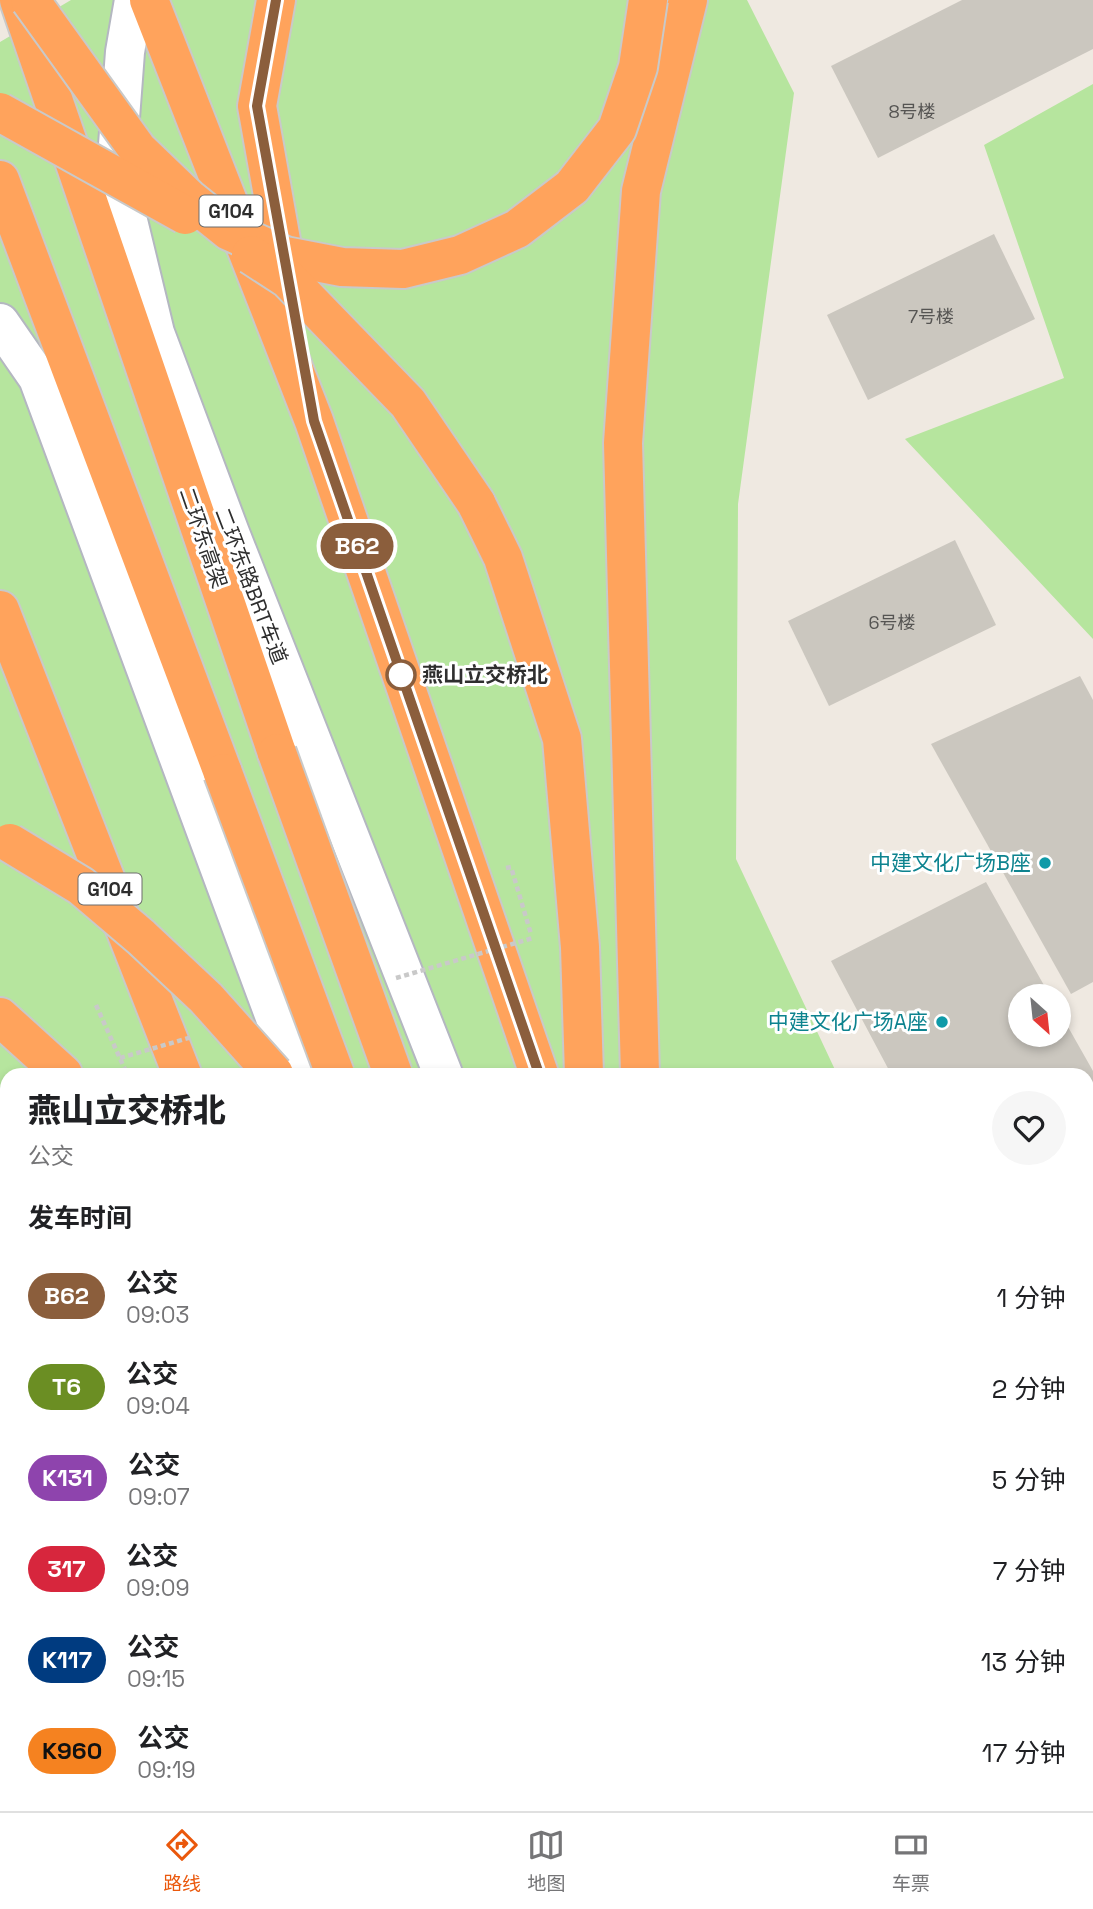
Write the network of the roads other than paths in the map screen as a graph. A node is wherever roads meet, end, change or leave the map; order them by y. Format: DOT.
graph roads {
  1 [pos="19,0"];
  2 [pos="30,0"];
  3 [pos="134,0"];
  4 [pos="149,0"];
  5 [pos="276,0"];
  6 [pos="648,0"];
  7 [pos="688,0"];
  8 [pos="0,112"];
  9 [pos="0,180"];
  10 [pos="288,279"];
  11 [pos="0,323"];
  12 [pos="314,421"];
  13 [pos="0,610"];
  14 [pos="0,838"];
  15 [pos="0,1017"];
  16 [pos="56,1068"];
  17 [pos="180,1068"];
  18 [pos="269,1068"];
  19 [pos="294,1068"];
  20 [pos="333,1068"];
  21 [pos="391,1068"];
  22 [pos="441,1068"];
  23 [pos="537,1068"];
  24 [pos="584,1068"];
  25 [pos="640,1068"];
  1 -- 21 [label="highway, 二环东高架, bridge"];
  2 -- 6 [label="highway, bridge"];
  3 -- 22 [label="street, 二环东路BRT车道"];
  4 -- 12 [label="highway, G104"];
  5 -- 10 [label="highway"];
  7 -- 25 [label="highway"];
  8 -- 10 [label="highway, bridge"];
  9 -- 20 [label="highway, bridge"];
  10 -- 12 [label="highway"];
  10 -- 24 [label="highway, bridge"];
  11 -- 19 [label="street"];
  12 -- 23 [label="highway, G104"];
  13 -- 17 [label="highway, G104"];
  14 -- 18 [label="highway, bridge"];
  15 -- 16 [label="highway"];
}
